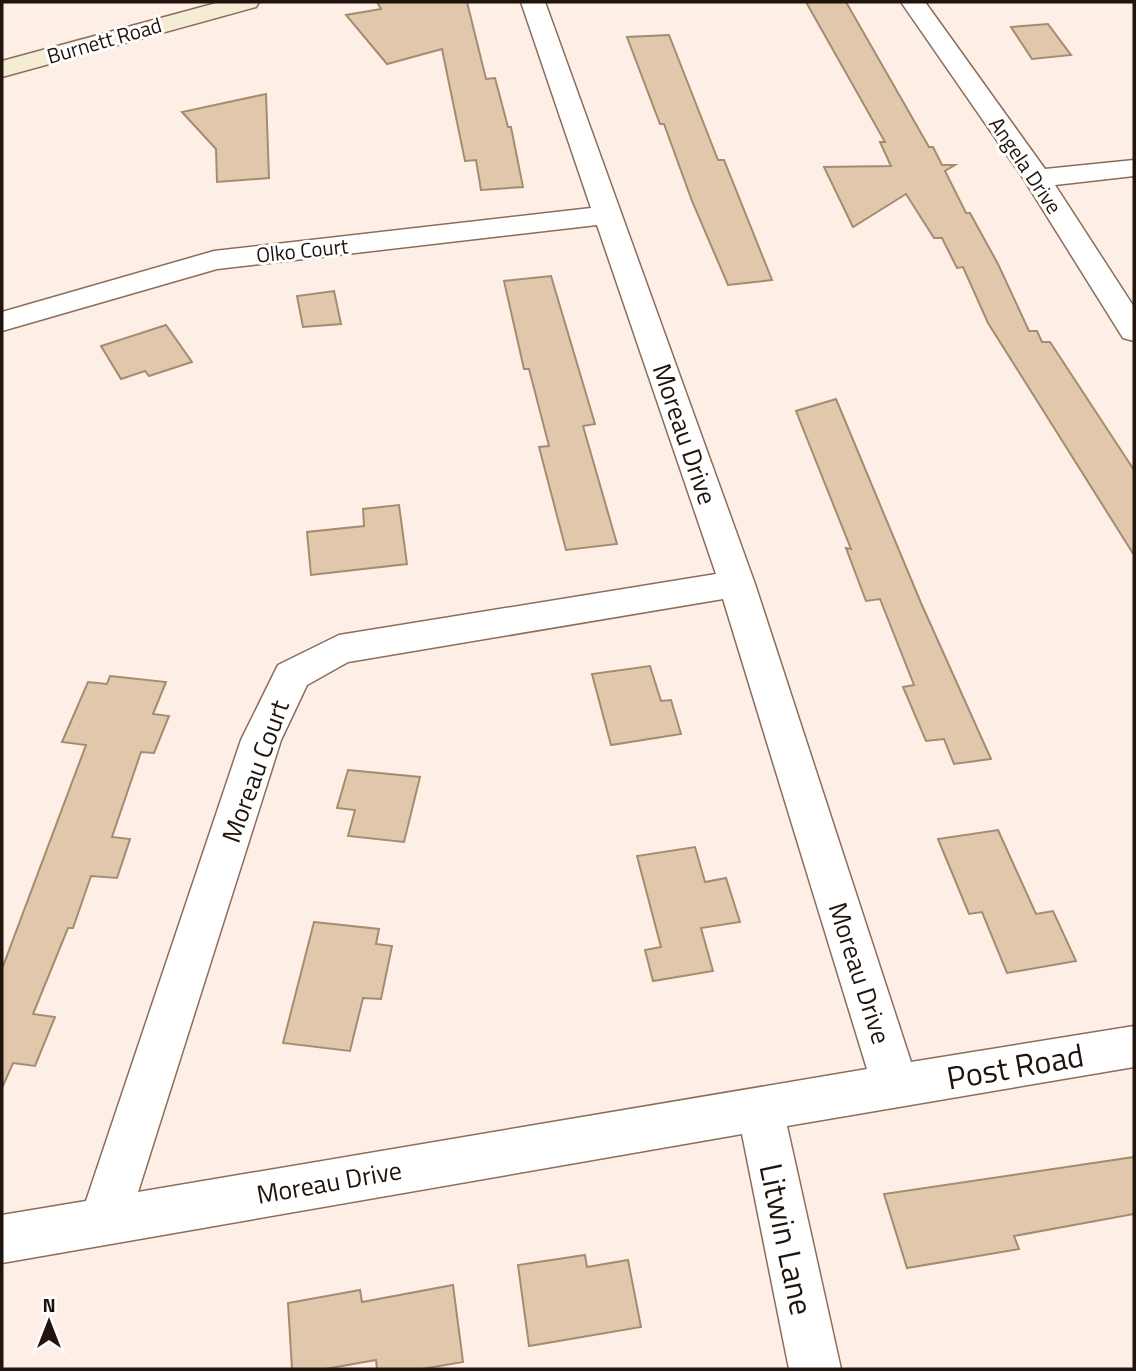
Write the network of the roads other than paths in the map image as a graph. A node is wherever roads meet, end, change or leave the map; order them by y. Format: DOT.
graph roads {
  1 [pos="247,2"];
  2 [pos="533,2"];
  3 [pos="914,2"];
  4 [pos="2,69"];
  5 [pos="1134,168"];
  6 [pos="1037,178"];
  7 [pos="610,215"];
  8 [pos="2,322"];
  9 [pos="1134,331"];
  10 [pos="737,584"];
  11 [pos="1134,1046"];
  12 [pos="895,1086"];
  13 [pos="760,1109"];
  14 [pos="104,1220"];
  15 [pos="2,1240"];
  16 [pos="815,1369"];
  1 -- 4 [label="main road, Burnett Road"];
  2 -- 7 [label="street, Moreau Drive"];
  3 -- 6 [label="street, Angela Drive"];
  5 -- 6 [label="street"];
  6 -- 9 [label="street, Angela Drive"];
  7 -- 8 [label="street, Olko Court"];
  7 -- 10 [label="street, Moreau Drive"];
  10 -- 12 [label="street, Moreau Drive"];
  10 -- 14 [label="street, Moreau Court"];
  11 -- 12 [label="street, Post Road"];
  12 -- 13 [label="street, Moreau Drive"];
  13 -- 14 [label="street, Moreau Drive"];
  13 -- 16 [label="street, Litwin Lane"];
  14 -- 15 [label="street, Moreau Drive"];
}
